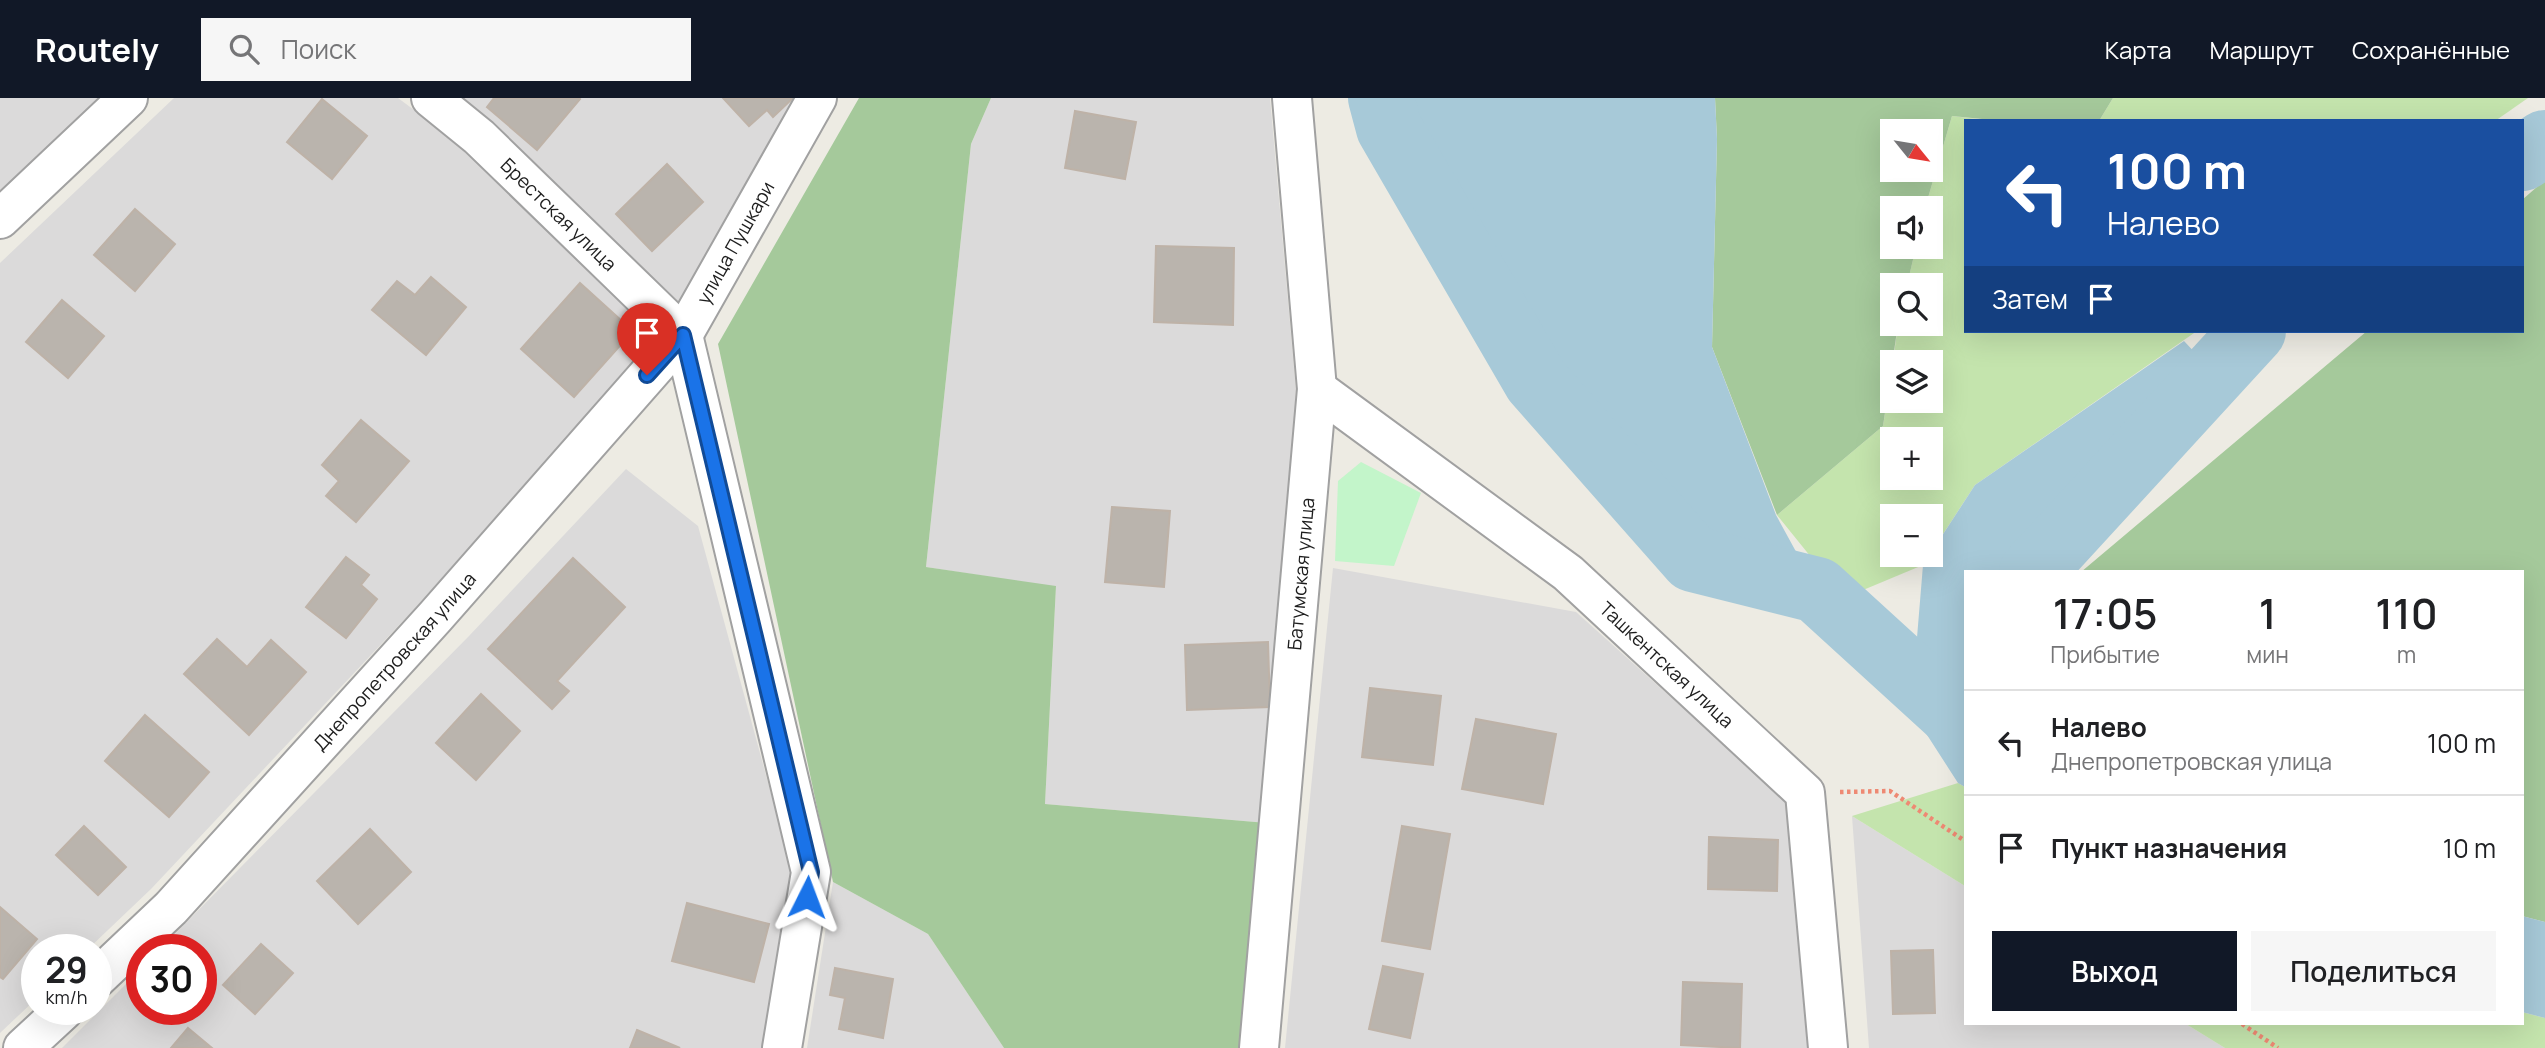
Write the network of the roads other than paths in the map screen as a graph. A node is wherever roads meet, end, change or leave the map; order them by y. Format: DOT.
graph roads {
  1 [pos="128,98"];
  2 [pos="431,98"];
  3 [pos="817,98"];
  4 [pos="1292,98"];
  5 [pos="0,219"];
  6 [pos="683,335"];
  7 [pos="1317,389"];
  8 [pos="112,964"];
  9 [pos="48,1025"];
  10 [pos="23,1048"];
  11 [pos="782,1048"];
  12 [pos="1259,1048"];
  13 [pos="1828,1048"];
  1 -- 5 [label="street"];
  2 -- 6 [label="street, Брестская улица"];
  3 -- 6 [label="street, улица Пушкари"];
  4 -- 7 [label="street, Батумская улица"];
  6 -- 8 [label="street, Днепропетровская улица"];
  6 -- 11 [label="street"];
  7 -- 12 [label="street, Батумская улица"];
  7 -- 13 [label="street, Ташкентская улица"];
  9 -- 10 [label="street"];
}
